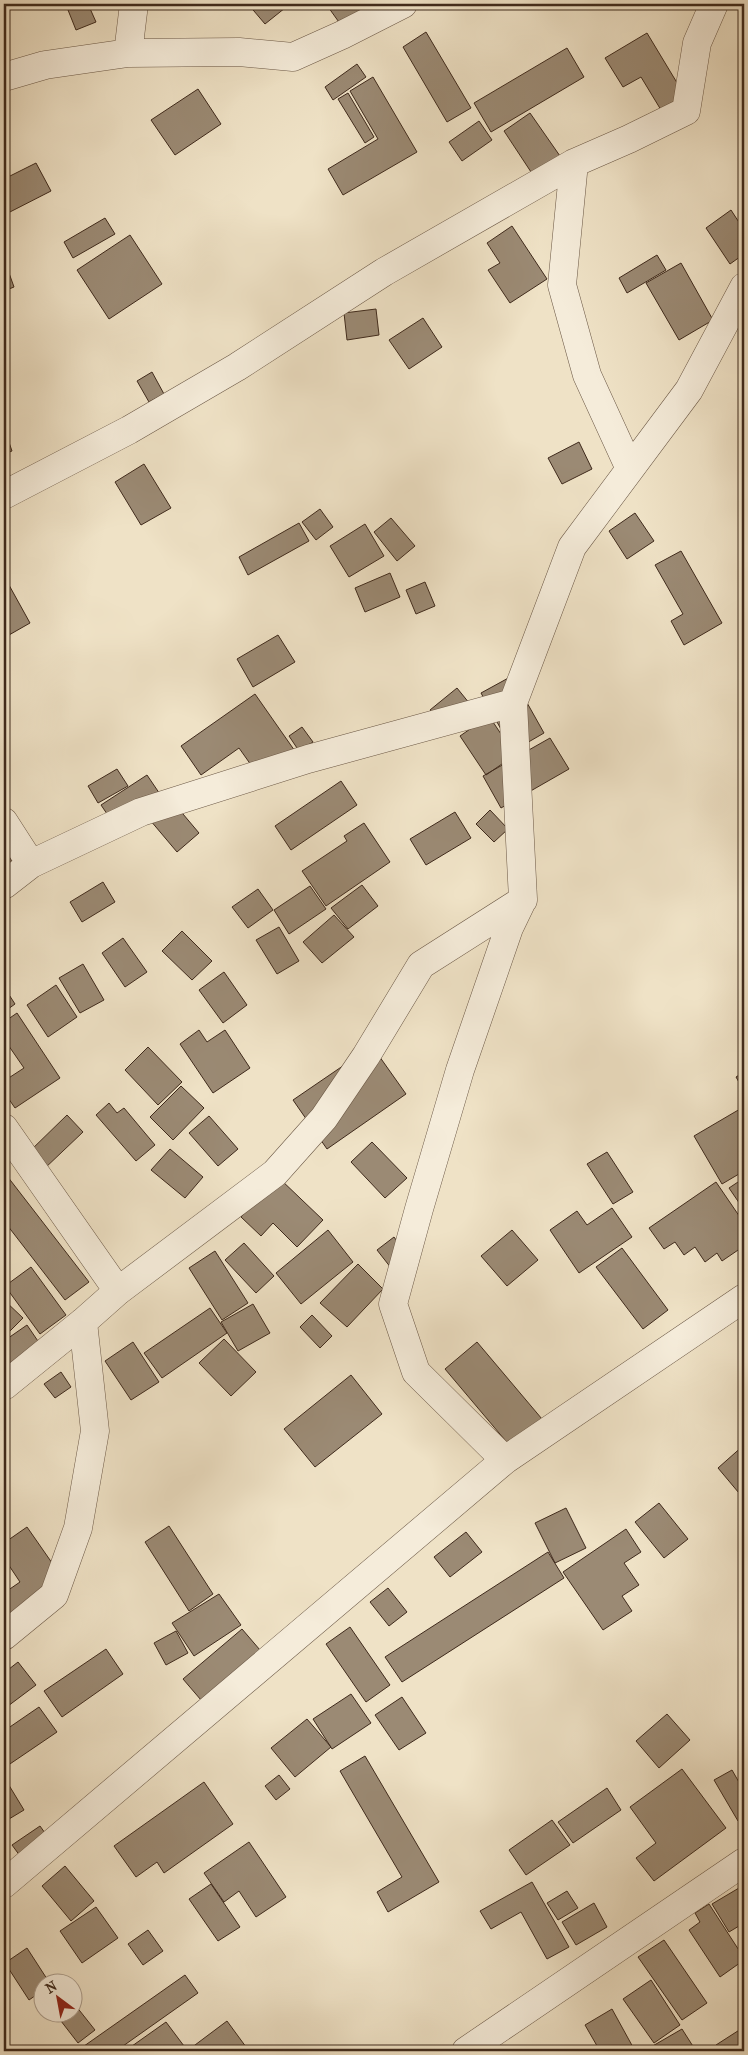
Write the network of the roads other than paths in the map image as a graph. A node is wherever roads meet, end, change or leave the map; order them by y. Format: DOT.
graph roads {
  1 [pos="134,4"];
  2 [pos="403,4"];
  3 [pos="714,4"];
  4 [pos="128,53"];
  5 [pos="5,71"];
  6 [pos="574,163"];
  7 [pos="744,287"];
  8 [pos="630,469"];
  9 [pos="4,495"];
  10 [pos="513,703"];
  11 [pos="4,822"];
  12 [pos="30,864"];
  13 [pos="4,885"];
  14 [pos="523,899"];
  15 [pos="6,1138"];
  16 [pos="118,1291"];
  17 [pos="744,1298"];
  18 [pos="84,1322"];
  19 [pos="4,1386"];
  20 [pos="505,1460"];
  21 [pos="4,1636"];
  22 [pos="744,1862"];
  23 [pos="4,1884"];
  24 [pos="466,2051"];
  1 -- 4 [label="street"];
  2 -- 4 [label="street"];
  3 -- 6 [label="street"];
  4 -- 5 [label="street"];
  6 -- 8 [label="street"];
  6 -- 9 [label="street"];
  7 -- 8 [label="street"];
  8 -- 10 [label="street"];
  10 -- 12 [label="street"];
  10 -- 14 [label="street"];
  11 -- 12 [label="street"];
  12 -- 13 [label="street"];
  14 -- 16 [label="street"];
  14 -- 20 [label="street"];
  15 -- 16 [label="street"];
  16 -- 18 [label="street"];
  17 -- 20 [label="street"];
  18 -- 19 [label="street"];
  18 -- 21 [label="street"];
  20 -- 23 [label="street"];
  22 -- 24 [label="street"];
}
